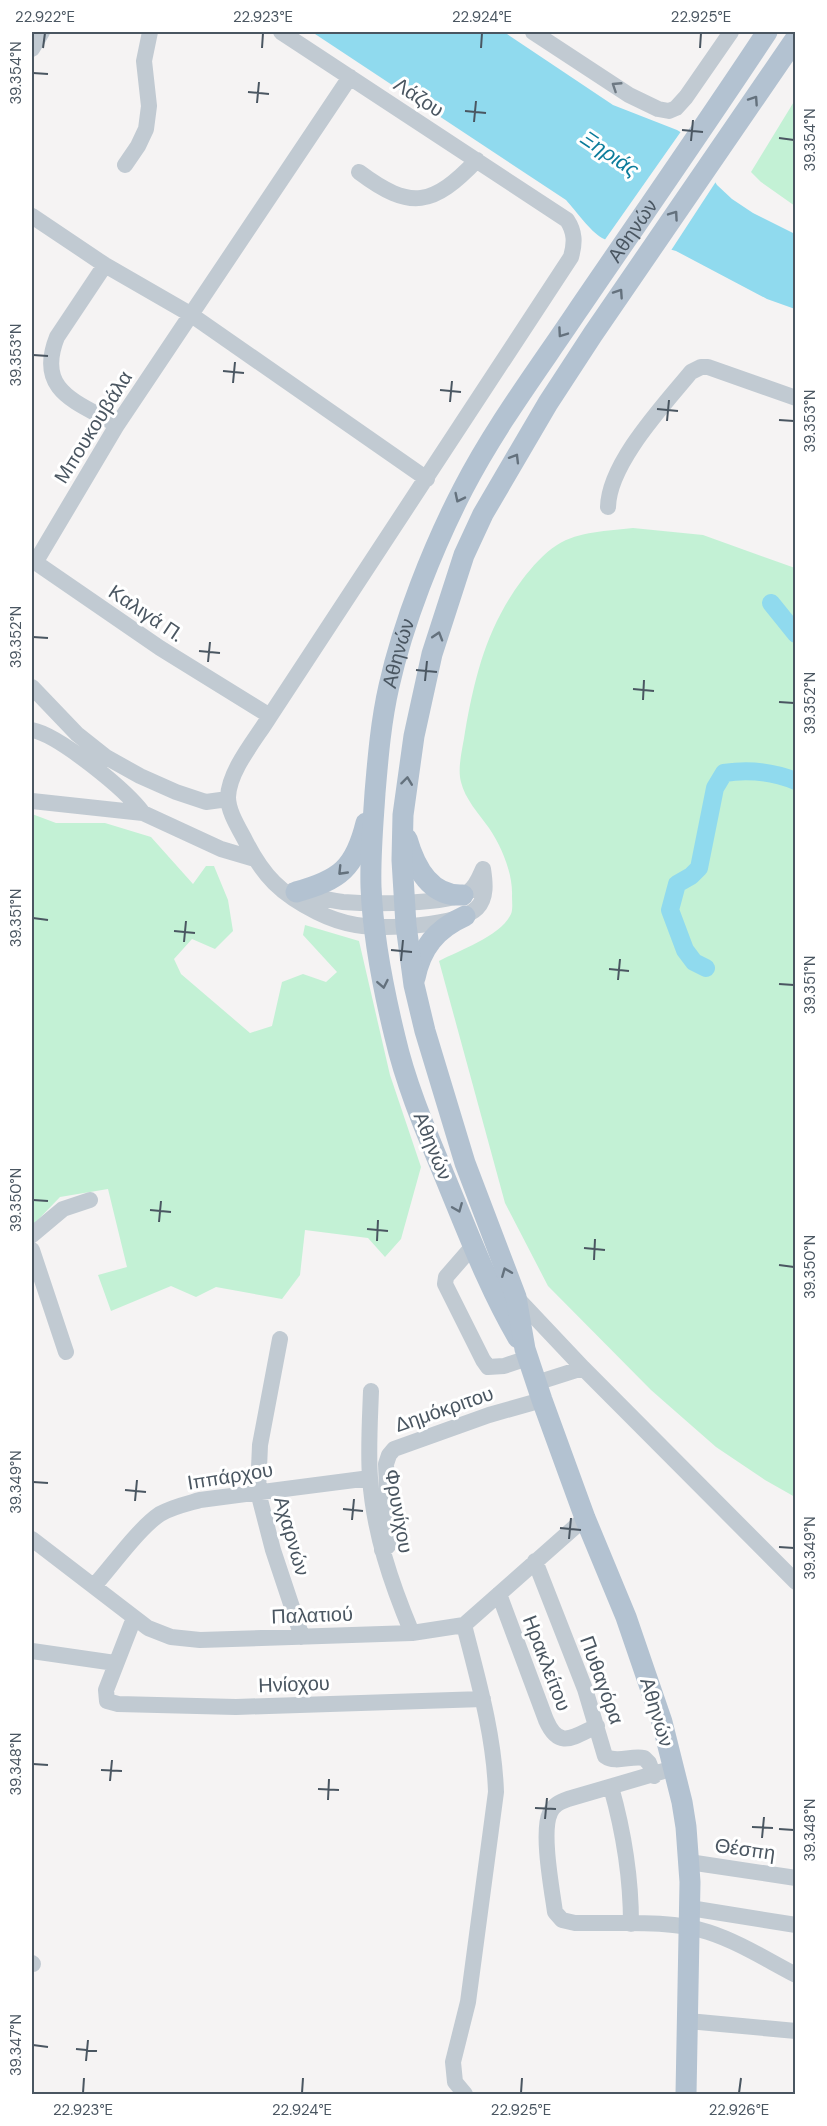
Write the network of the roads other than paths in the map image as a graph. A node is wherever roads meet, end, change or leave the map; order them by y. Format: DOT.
graph roads {
  1 [pos="42,32"];
  2 [pos="150,32"];
  3 [pos="281,32"];
  4 [pos="533,32"];
  5 [pos="731,32"];
  6 [pos="767,32"];
  7 [pos="795,39"];
  8 [pos="32,49"];
  9 [pos="350,77"];
  10 [pos="477,160"];
  11 [pos="125,165"];
  12 [pos="359,172"];
  13 [pos="32,216"];
  14 [pos="573,249"];
  15 [pos="105,265"];
  16 [pos="190,314"];
  17 [pos="795,398"];
  18 [pos="117,425"];
  19 [pos="427,479"];
  20 [pos="608,507"];
  21 [pos="33,561"];
  22 [pos="32,687"];
  23 [pos="270,717"];
  24 [pos="32,730"];
  25 [pos="228,799"];
  26 [pos="375,800"];
  27 [pos="32,801"];
  28 [pos="143,813"];
  29 [pos="403,815"];
  30 [pos="255,860"];
  31 [pos="287,890"];
  32 [pos="463,895"];
  33 [pos="372,902"];
  34 [pos="405,902"];
  35 [pos="465,916"];
  36 [pos="406,925"];
  37 [pos="375,926"];
  38 [pos="414,985"];
  39 [pos="90,1200"];
  40 [pos="32,1235"];
  41 [pos="473,1246"];
  42 [pos="32,1250"];
  43 [pos="508,1301"];
  44 [pos="280,1339"];
  45 [pos="66,1352"];
  46 [pos="526,1353"];
  47 [pos="583,1368"];
  48 [pos="371,1391"];
  49 [pos="539,1391"];
  50 [pos="370,1478"];
  51 [pos="258,1492"];
  52 [pos="585,1518"];
  53 [pos="32,1539"];
  54 [pos="382,1550"];
  55 [pos="535,1561"];
  56 [pos="793,1576"];
  57 [pos="94,1586"];
  58 [pos="499,1594"];
  59 [pos="134,1618"];
  60 [pos="464,1625"];
  61 [pos="412,1633"];
  62 [pos="302,1637"];
  63 [pos="32,1651"];
  64 [pos="115,1663"];
  65 [pos="483,1698"];
  66 [pos="597,1726"];
  67 [pos="674,1768"];
  68 [pos="654,1776"];
  69 [pos="611,1787"];
  70 [pos="689,1862"];
  71 [pos="795,1878"];
  72 [pos="690,1918"];
  73 [pos="631,1924"];
  74 [pos="795,1925"];
  75 [pos="795,1975"];
  76 [pos="688,2021"];
  77 [pos="795,2031"];
  78 [pos="465,2094"];
  79 [pos="686,2094"];
  1 -- 8 [label="street"];
  2 -- 11 [label="street"];
  3 -- 9 [label="street, Λάζου"];
  5 -- 4 [label="street, one-way"];
  6 -- 26 [label="main road, Αθηνών, one-way"];
  29 -- 7 [label="main road, Αθηνών, one-way"];
  9 -- 10 [label="street, Λάζου"];
  9 -- 16 [label="street, Μπουκουβάλα"];
  10 -- 12 [label="street"];
  10 -- 14 [label="street, Λάζου"];
  13 -- 15 [label="street"];
  14 -- 19 [label="street, Αθηνών"];
  15 -- 16 [label="street"];
  15 -- 18 [label="street"];
  16 -- 18 [label="street, Μπουκουβάλα"];
  16 -- 19 [label="street"];
  17 -- 20 [label="street"];
  18 -- 21 [label="street, Μπουκουβάλα"];
  19 -- 23 [label="street, Αθηνών"];
  21 -- 23 [label="street, Καλιγά Π."];
  22 -- 25 [label="street"];
  23 -- 25 [label="street, Αθηνών"];
  24 -- 28 [label="street"];
  25 -- 30 [label="street"];
  26 -- 31 [label="main road, one-way"];
  26 -- 33 [label="main road, Αθηνών"];
  27 -- 28 [label="street"];
  28 -- 30 [label="street"];
  29 -- 32 [label="main road"];
  29 -- 34 [label="main road, Αθηνών"];
  30 -- 31 [label="street"];
  31 -- 33 [label="street"];
  31 -- 37 [label="street"];
  32 -- 34 [label="street"];
  32 -- 35 [label="street"];
  33 -- 34 [label="street"];
  33 -- 37 [label="main road, Αθηνών"];
  34 -- 36 [label="main road, Αθηνών"];
  35 -- 36 [label="street"];
  35 -- 38 [label="main road"];
  36 -- 37 [label="street"];
  36 -- 38 [label="main road, Αθηνών"];
  37 -- 41 [label="main road, Αθηνών, one-way"];
  43 -- 38 [label="main road, Αθηνών, one-way"];
  39 -- 40 [label="street"];
  41 -- 43 [label="main road, Αθηνών"];
  41 -- 46 [label="street"];
  42 -- 45 [label="street"];
  43 -- 46 [label="main road, Αθηνών"];
  43 -- 47 [label="street"];
  44 -- 51 [label="street, Αχαρνών"];
  46 -- 49 [label="main road, Αθηνών"];
  47 -- 49 [label="street, Δημόκριτου"];
  47 -- 56 [label="street"];
  48 -- 50 [label="street, Φρυνίχου"];
  49 -- 52 [label="main road, Αθηνών"];
  49 -- 54 [label="street, Δημόκριτου"];
  50 -- 51 [label="street, Ιππάρχου"];
  50 -- 54 [label="street, Φρυνίχου"];
  51 -- 57 [label="street, Ιππάρχου"];
  51 -- 62 [label="street, Αχαρνών"];
  52 -- 55 [label="street"];
  52 -- 67 [label="main road, Αθηνών"];
  53 -- 57 [label="street, Παλατιού"];
  54 -- 61 [label="street, Φρυνίχου"];
  55 -- 58 [label="street"];
  55 -- 66 [label="street, Πυθαγόρα"];
  57 -- 59 [label="street, Παλατιού"];
  58 -- 60 [label="street"];
  58 -- 66 [label="street, Ηρακλείτου"];
  59 -- 62 [label="street, Παλατιού"];
  59 -- 64 [label="street"];
  60 -- 61 [label="street, Παλατιού"];
  60 -- 65 [label="street"];
  61 -- 62 [label="street, Παλατιού"];
  63 -- 64 [label="street"];
  64 -- 65 [label="street, Ηνίοχου"];
  65 -- 78 [label="street"];
  66 -- 68 [label="street, Πυθαγόρα"];
  67 -- 68 [label="street"];
  67 -- 70 [label="main road, Αθηνών"];
  68 -- 69 [label="street"];
  69 -- 73 [label="street"];
  69 -- 73 [label="street"];
  70 -- 71 [label="street, Θέσπη"];
  70 -- 72 [label="main road, Αθηνών"];
  72 -- 73 [label="street"];
  72 -- 74 [label="street"];
  72 -- 75 [label="street"];
  72 -- 76 [label="main road, Αθηνών"];
  76 -- 77 [label="street"];
  76 -- 79 [label="main road, Αθηνών"];
}
